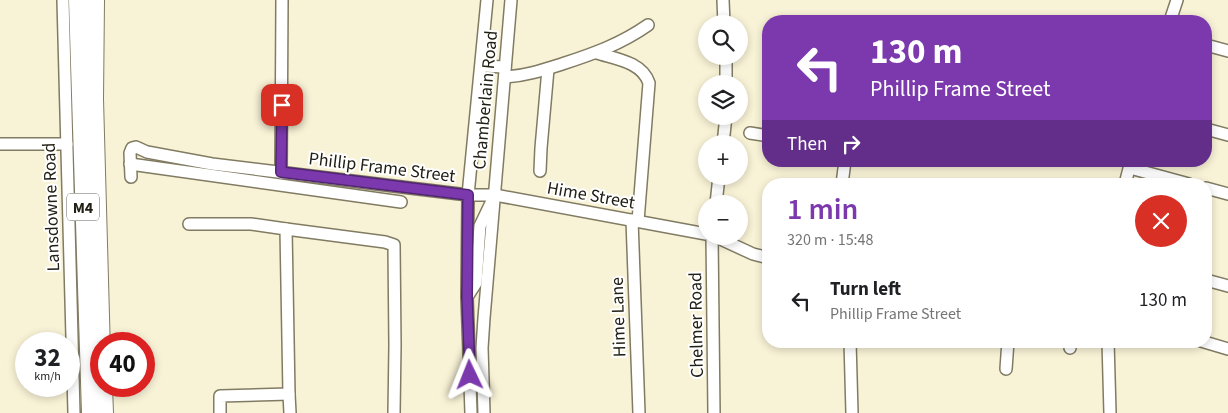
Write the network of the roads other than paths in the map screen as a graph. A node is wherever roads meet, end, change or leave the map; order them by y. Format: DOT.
graph roads {
  1 [pos="63,0"];
  2 [pos="78,0"];
  3 [pos="95,0"];
  4 [pos="282,0"];
  5 [pos="488,0"];
  6 [pos="511,0"];
  7 [pos="723,0"];
  8 [pos="1176,0"];
  9 [pos="724,15"];
  10 [pos="1172,15"];
  11 [pos="648,25"];
  12 [pos="1212,47"];
  13 [pos="1228,51"];
  14 [pos="598,53"];
  15 [pos="482,66"];
  16 [pos="548,69"];
  17 [pos="505,72"];
  18 [pos="1212,131"];
  19 [pos="750,133"];
  20 [pos="762,135"];
  21 [pos="1228,135"];
  22 [pos="0,144"];
  23 [pos="66,144"];
  24 [pos="130,164"];
  25 [pos="1140,167"];
  26 [pos="540,171"];
  27 [pos="281,172"];
  28 [pos="131,177"];
  29 [pos="1172,178"];
  30 [pos="1212,190"];
  31 [pos="1228,194"];
  32 [pos="468,195"];
  33 [pos="495,196"];
  34 [pos="401,202"];
  35 [pos="635,221"];
  36 [pos="189,224"];
  37 [pos="286,229"];
  38 [pos="698,233"];
  39 [pos="713,245"];
  40 [pos="732,245"];
  41 [pos="762,256"];
  42 [pos="1212,282"];
  43 [pos="1228,286"];
  44 [pos="467,297"];
  45 [pos="468,318"];
  46 [pos="484,318"];
  47 [pos="100,332"];
  48 [pos="1212,344"];
  49 [pos="850,348"];
  50 [pos="1008,348"];
  51 [pos="1108,348"];
  52 [pos="1228,349"];
  53 [pos="1006,369"];
  54 [pos="289,394"];
  55 [pos="103,397"];
  56 [pos="74,413"];
  57 [pos="91,413"];
  58 [pos="104,413"];
  59 [pos="220,413"];
  60 [pos="290,413"];
  61 [pos="394,413"];
  62 [pos="471,413"];
  63 [pos="484,413"];
  64 [pos="638,413"];
  65 [pos="714,413"];
  66 [pos="852,413"];
  67 [pos="1110,413"];
  1 -- 23 [label="street, Lansdowne Road"];
  2 -- 57 [label="highway, M4"];
  3 -- 47 [label="highway, M4"];
  4 -- 27 [label="street"];
  5 -- 15 [label="street, Chamberlain Road"];
  6 -- 17 [label="street, Chamberlain Road"];
  7 -- 9 [label="street"];
  8 -- 10 [label="street"];
  11 -- 14 [label="street"];
  12 -- 13 [label="street"];
  14 -- 16 [label="street"];
  14 -- 35 [label="street, Hime Lane"];
  15 -- 17 [label="street"];
  15 -- 32 [label="street, Chamberlain Road"];
  16 -- 17 [label="street"];
  16 -- 26 [label="street"];
  17 -- 33 [label="street, Chamberlain Road"];
  18 -- 21 [label="street"];
  19 -- 20 [label="street"];
  22 -- 23 [label="street"];
  23 -- 56 [label="street, Lansdowne Road"];
  24 -- 27 [label="street, Phillip Frame Street"];
  24 -- 28 [label="street"];
  24 -- 34 [label="street"];
  25 -- 29 [label="street"];
  27 -- 32 [label="street, Phillip Frame Street"];
  30 -- 31 [label="street"];
  32 -- 33 [label="street, Hime Street"];
  32 -- 44 [label="street, Chamberlain Road"];
  33 -- 35 [label="street, Hime Street"];
  33 -- 44 [label="street"];
  33 -- 46 [label="street, Chamberlain Road"];
  35 -- 38 [label="street, Hime Street"];
  35 -- 64 [label="street, Hime Lane"];
  36 -- 37 [label="street"];
  37 -- 54 [label="street"];
  37 -- 61 [label="street"];
  39 -- 65 [label="street, Chelmer Road"];
  40 -- 41 [label="street"];
  42 -- 43 [label="street"];
  44 -- 45 [label="street, Chamberlain Road"];
  45 -- 46 [label="street"];
  45 -- 62 [label="street, Chamberlain Road"];
  46 -- 63 [label="street, Chamberlain Road"];
  48 -- 52 [label="street"];
  49 -- 66 [label="street"];
  50 -- 53 [label="street"];
  51 -- 67 [label="street"];
  54 -- 59 [label="street"];
  54 -- 60 [label="street"];
  55 -- 58 [label="highway"];
}
